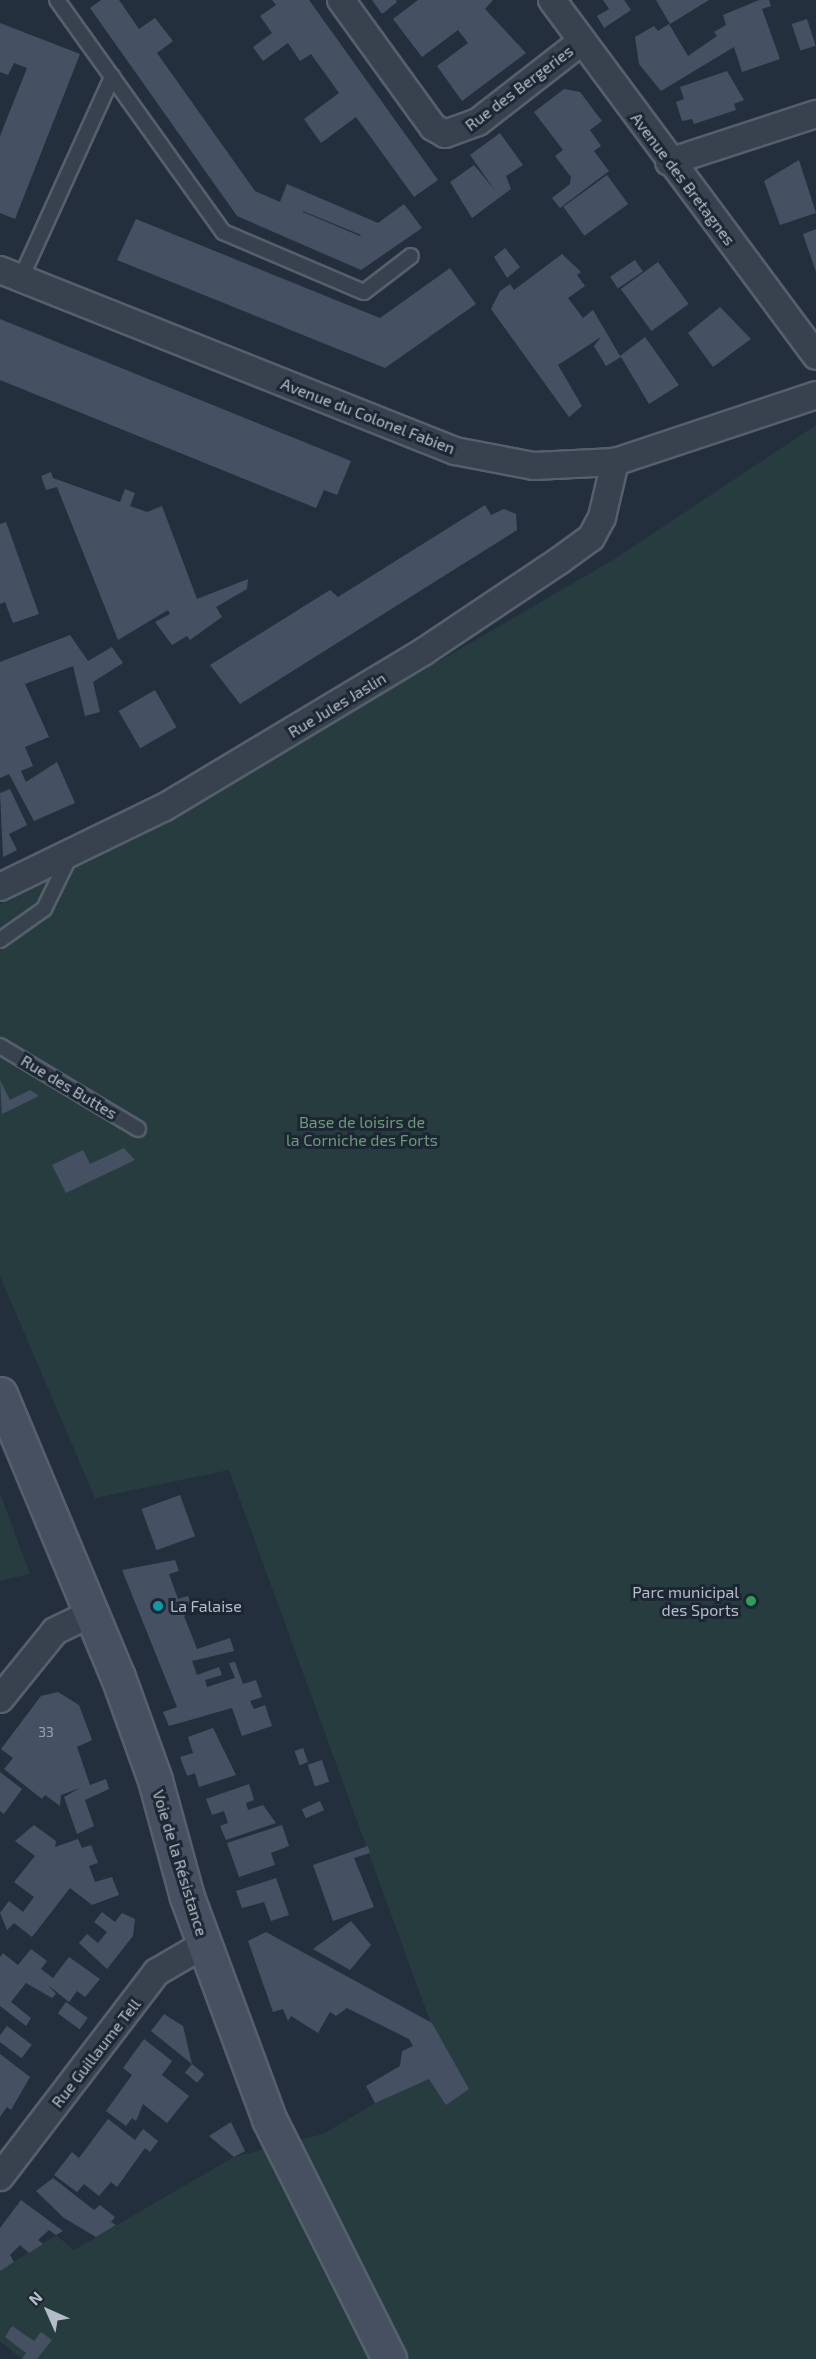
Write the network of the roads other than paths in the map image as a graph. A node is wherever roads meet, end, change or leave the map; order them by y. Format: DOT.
graph roads {
  1 [pos="57,0"];
  2 [pos="341,0"];
  3 [pos="552,0"];
  4 [pos="582,41"];
  5 [pos="112,77"];
  6 [pos="816,114"];
  7 [pos="669,162"];
  8 [pos="411,256"];
  9 [pos="11,274"];
  10 [pos="816,357"];
  11 [pos="816,395"];
  12 [pos="615,462"];
  13 [pos="70,856"];
  14 [pos="0,887"];
  15 [pos="0,940"];
  16 [pos="0,1046"];
  17 [pos="138,1129"];
  18 [pos="0,1394"];
  19 [pos="92,1613"];
  20 [pos="0,1699"];
  21 [pos="204,1944"];
  22 [pos="0,2177"];
  23 [pos="389,2359"];
  1 -- 5 [label="lane"];
  2 -- 4 [label="street, Rue des Bergeries"];
  3 -- 4 [label="street, Avenue des Bretagnes"];
  4 -- 7 [label="street, Avenue des Bretagnes"];
  5 -- 8 [label="lane"];
  5 -- 9 [label="lane"];
  6 -- 7 [label="street"];
  7 -- 10 [label="street, Avenue des Bretagnes"];
  9 -- 12 [label="street, Avenue du Colonel Fabien"];
  11 -- 12 [label="street, Avenue du Colonel Fabien"];
  12 -- 13 [label="street, Rue Jules Jaslin"];
  13 -- 14 [label="street, Rue Jules Jaslin"];
  13 -- 15 [label="lane"];
  16 -- 17 [label="lane, Rue des Buttes"];
  18 -- 19 [label="street, Voie de la Résistance"];
  19 -- 20 [label="street"];
  19 -- 21 [label="street, Voie de la Résistance"];
  21 -- 22 [label="street, Rue Guillaume Tell"];
  21 -- 23 [label="street, Voie de la Résistance"];
}
